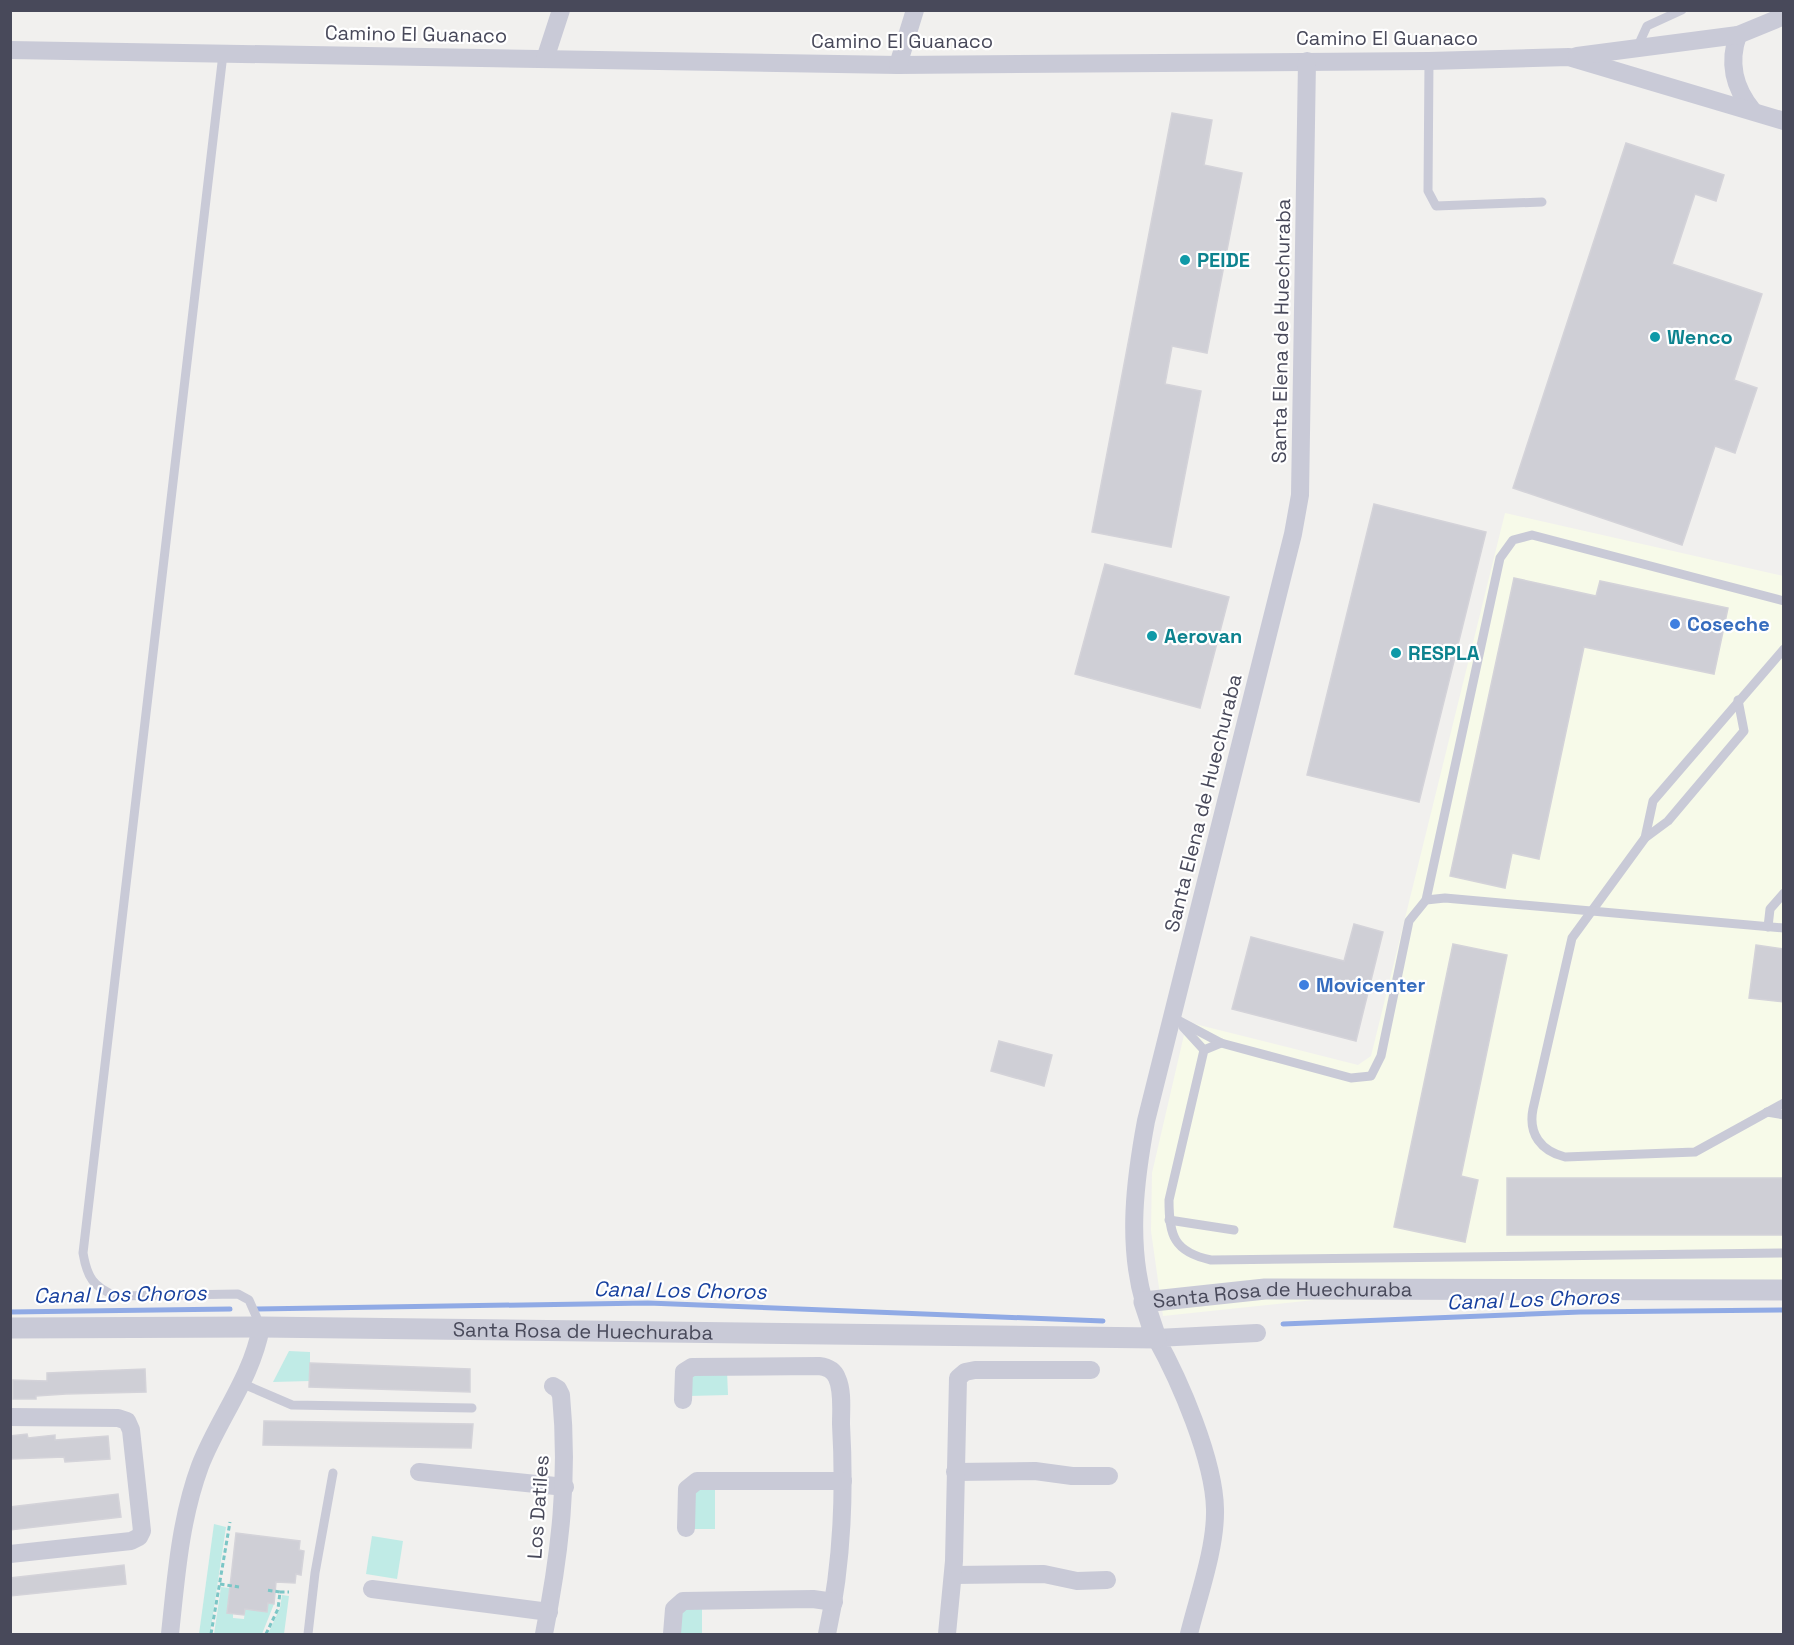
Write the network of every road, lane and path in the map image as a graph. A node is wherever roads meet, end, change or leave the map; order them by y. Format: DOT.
graph roads {
  1 [pos="561,10"];
  2 [pos="915,10"];
  3 [pos="1682,10"];
  4 [pos="1784,16"];
  5 [pos="1738,35"];
  6 [pos="1637,48"];
  7 [pos="10,50"];
  8 [pos="223,54"];
  9 [pos="1569,57"];
  10 [pos="544,59"];
  11 [pos="1307,61"];
  12 [pos="1429,61"];
  13 [pos="898,64"];
  14 [pos="1753,111"];
  15 [pos="1784,121"];
  16 [pos="1542,202"];
  17 [pos="1784,601"];
  18 [pos="1784,649"];
  19 [pos="1738,700"];
  20 [pos="1646,838"];
  21 [pos="1784,893"];
  22 [pos="1426,900"];
  23 [pos="1594,909"];
  24 [pos="1768,927"];
  25 [pos="1784,928"];
  26 [pos="1172,1018"];
  27 [pos="1221,1044"];
  28 [pos="1204,1050"];
  29 [pos="1784,1103"];
  30 [pos="1767,1112"];
  31 [pos="1784,1115"];
  32 [pos="1169,1220"];
  33 [pos="1234,1230"];
  34 [pos="1784,1253"];
  35 [pos="1784,1290"];
  36 [pos="1144,1302"];
  37 [pos="10,1328"];
  38 [pos="261,1328"];
  39 [pos="1257,1333"];
  40 [pos="1156,1338"];
  41 [pos="1091,1370"];
  42 [pos="241,1383"];
  43 [pos="553,1386"];
  44 [pos="682,1400"];
  45 [pos="472,1408"];
  46 [pos="10,1417"];
  47 [pos="419,1472"];
  48 [pos="955,1472"];
  49 [pos="333,1473"];
  50 [pos="1109,1476"];
  51 [pos="843,1481"];
  52 [pos="565,1487"];
  53 [pos="230,1522"];
  54 [pos="686,1528"];
  55 [pos="10,1554"];
  56 [pos="953,1575"];
  57 [pos="1107,1580"];
  58 [pos="219,1584"];
  59 [pos="239,1587"];
  60 [pos="372,1589"];
  61 [pos="266,1590"];
  62 [pos="280,1592"];
  63 [pos="289,1592"];
  64 [pos="834,1602"];
  65 [pos="549,1612"];
  66 [pos="170,1635"];
  67 [pos="211,1635"];
  68 [pos="266,1635"];
  69 [pos="308,1635"];
  70 [pos="544,1635"];
  71 [pos="672,1635"];
  72 [pos="827,1635"];
  73 [pos="947,1635"];
  74 [pos="1189,1635"];
  1 -- 10 [label="street"];
  2 -- 13 [label="street"];
  3 -- 6 [label="lane"];
  4 -- 5 [label="street"];
  5 -- 6 [label="street"];
  5 -- 14 [label="street"];
  6 -- 9 [label="street"];
  7 -- 8 [label="street, Camino El Guanaco"];
  8 -- 10 [label="street, Camino El Guanaco"];
  8 -- 38 [label="lane"];
  9 -- 12 [label="street, Camino El Guanaco"];
  9 -- 14 [label="street, Camino El Guanaco"];
  10 -- 13 [label="street, Camino El Guanaco"];
  11 -- 12 [label="street, Camino El Guanaco"];
  11 -- 13 [label="street, Camino El Guanaco"];
  11 -- 26 [label="street, Santa Elena de Huechuraba"];
  12 -- 16 [label="lane"];
  14 -- 15 [label="street, Camino El Guanaco"];
  17 -- 22 [label="lane"];
  18 -- 19 [label="lane"];
  19 -- 20 [label="lane"];
  19 -- 20 [label="lane"];
  20 -- 23 [label="lane"];
  21 -- 24 [label="lane"];
  22 -- 23 [label="lane"];
  22 -- 27 [label="lane"];
  23 -- 24 [label="lane"];
  23 -- 30 [label="lane"];
  24 -- 25 [label="lane"];
  26 -- 27 [label="lane"];
  26 -- 28 [label="lane"];
  26 -- 36 [label="street, Santa Elena de Huechuraba"];
  27 -- 28 [label="lane"];
  28 -- 32 [label="lane"];
  29 -- 30 [label="lane"];
  30 -- 31 [label="lane"];
  32 -- 33 [label="lane"];
  32 -- 34 [label="lane"];
  35 -- 36 [label="street, Santa Rosa de Huechuraba"];
  36 -- 40 [label="street, Santa Rosa de Huechuraba"];
  37 -- 38 [label="street, Santa Rosa de Huechuraba"];
  38 -- 40 [label="street, Santa Rosa de Huechuraba"];
  38 -- 42 [label="street"];
  39 -- 40 [label="street, Santa Rosa de Huechuraba"];
  40 -- 74 [label="street"];
  41 -- 48 [label="street"];
  42 -- 45 [label="lane"];
  42 -- 66 [label="street"];
  43 -- 52 [label="street, Los Datiles"];
  44 -- 51 [label="street"];
  46 -- 55 [label="street"];
  47 -- 52 [label="street"];
  48 -- 50 [label="street"];
  48 -- 56 [label="street"];
  49 -- 69 [label="lane"];
  51 -- 54 [label="street"];
  51 -- 64 [label="street"];
  52 -- 65 [label="street, Los Datiles"];
  53 -- 58 [label="path"];
  56 -- 57 [label="street"];
  56 -- 73 [label="street"];
  58 -- 59 [label="path"];
  58 -- 67 [label="path"];
  60 -- 65 [label="street"];
  61 -- 62 [label="path"];
  62 -- 63 [label="path"];
  62 -- 68 [label="path"];
  64 -- 71 [label="street"];
  64 -- 72 [label="street"];
  65 -- 70 [label="street, Los Datiles"];
}
